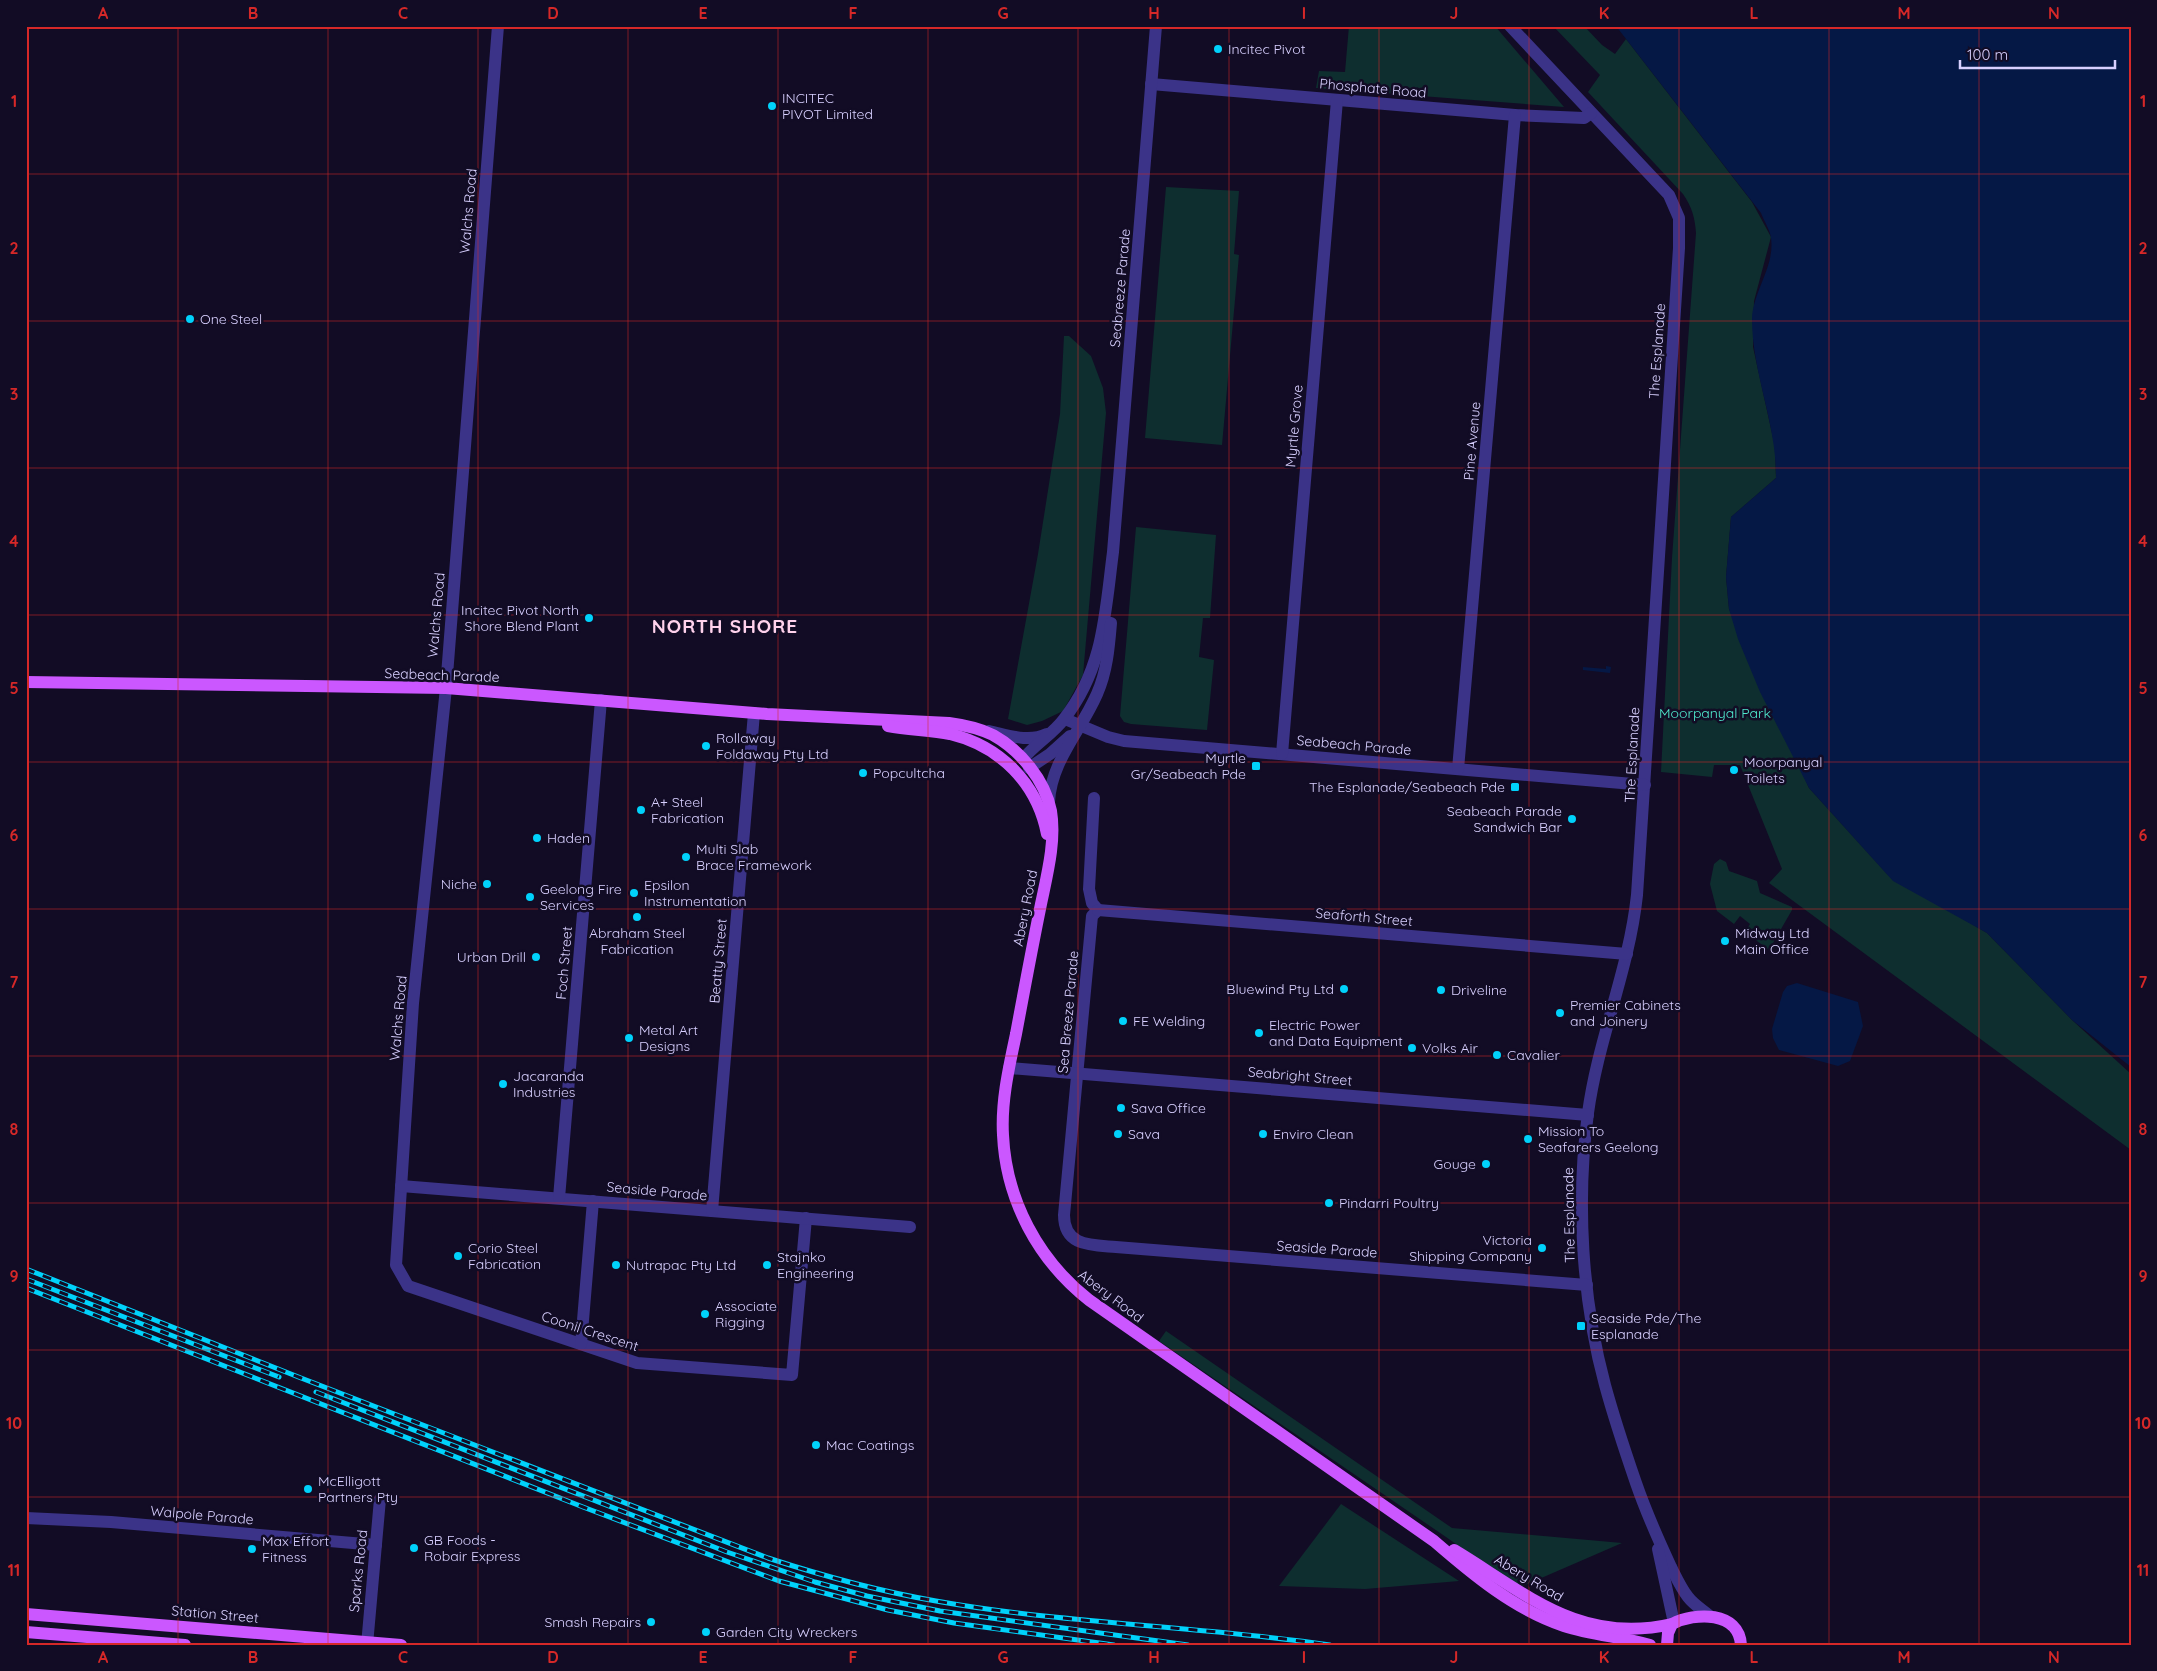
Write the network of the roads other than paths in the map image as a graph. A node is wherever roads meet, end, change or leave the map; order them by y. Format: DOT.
graph roads {
  1 [pos="498,26"];
  2 [pos="1156,26"];
  3 [pos="1510,26"];
  4 [pos="1151,84"];
  5 [pos="1337,100"];
  6 [pos="1592,113"];
  7 [pos="1515,115"];
  8 [pos="1113,552"];
  9 [pos="26,682"];
  10 [pos="446,688"];
  11 [pos="601,700"];
  12 [pos="754,713"];
  13 [pos="1065,718"];
  14 [pos="856,720"];
  15 [pos="1081,726"];
  16 [pos="972,727"];
  17 [pos="1052,732"];
  18 [pos="1282,754"];
  19 [pos="1026,763"];
  20 [pos="1458,769"];
  21 [pos="1015,771"];
  22 [pos="1645,785"];
  23 [pos="1094,798"];
  24 [pos="1048,802"];
  25 [pos="1049,859"];
  26 [pos="1098,910"];
  27 [pos="1627,954"];
  28 [pos="1009,1068"];
  29 [pos="1078,1073"];
  30 [pos="1588,1115"];
  31 [pos="401,1186"];
  32 [pos="559,1198"];
  33 [pos="593,1201"];
  34 [pos="712,1211"];
  35 [pos="806,1218"];
  36 [pos="910,1227"];
  37 [pos="1068,1233"];
  38 [pos="396,1265"];
  39 [pos="1587,1285"];
  40 [pos="580,1344"];
  41 [pos="380,1499"];
  42 [pos="26,1518"];
  43 [pos="1656,1536"];
  44 [pos="1434,1540"];
  45 [pos="376,1545"];
  46 [pos="26,1614"];
  47 [pos="1711,1617"];
  48 [pos="1673,1623"];
  49 [pos="26,1632"];
  50 [pos="44,1639"];
  51 [pos="1740,1639"];
  52 [pos="367,1643"];
  53 [pos="185,1645"];
  54 [pos="401,1645"];
  55 [pos="1650,1645"];
  56 [pos="1666,1645"];
  57 [pos="1750,1645"];
  1 -- 10 [label="street, Walchs Road"];
  2 -- 4 [label="street, Seabreeze Parade"];
  3 -- 6 [label="street, The Esplanade"];
  4 -- 5 [label="street, Phosphate Road"];
  4 -- 8 [label="street, Seabreeze Parade"];
  5 -- 7 [label="street, Phosphate Road"];
  5 -- 18 [label="street, Myrtle Grove"];
  6 -- 7 [label="street, Phosphate Road"];
  6 -- 22 [label="street, The Esplanade"];
  7 -- 20 [label="street, Pine Avenue"];
  8 -- 13 [label="street, Seabreeze Parade"];
  8 -- 15 [label="street, Seabreeze Parade"];
  9 -- 10 [label="main road, Seabeach Parade"];
  10 -- 11 [label="main road, Seabeach Parade"];
  10 -- 31 [label="street, Walchs Road"];
  11 -- 12 [label="main road, Seabeach Parade"];
  11 -- 32 [label="street, Foch Street"];
  12 -- 14 [label="main road, Seabeach Parade"];
  12 -- 34 [label="street, Beatty Street"];
  13 -- 15 [label="street, Seabeach Parade"];
  13 -- 17 [label="street, Seabreeze Parade"];
  14 -- 16 [label="main road, Seabeach Parade"];
  14 -- 21 [label="main road, Seabeach Parade"];
  15 -- 18 [label="street, Seabeach Parade"];
  15 -- 19 [label="street, Seabreeze Parade"];
  15 -- 24 [label="street, Seabreeze Parade"];
  16 -- 17 [label="street"];
  16 -- 19 [label="main road, Seabeach Parade"];
  17 -- 19 [label="street, Seabreeze Parade"];
  18 -- 20 [label="street, Seabeach Parade"];
  19 -- 21 [label="main road"];
  19 -- 24 [label="main road, Abery Road"];
  20 -- 22 [label="street, Seabeach Parade"];
  21 -- 25 [label="main road, Seabeach Parade"];
  22 -- 27 [label="street, The Esplanade"];
  23 -- 26 [label="street"];
  24 -- 25 [label="main road, Abery Road"];
  25 -- 28 [label="main road, Abery Road"];
  26 -- 27 [label="street, Seaforth Street"];
  26 -- 29 [label="street, Sea Breeze Parade"];
  27 -- 30 [label="street, The Esplanade"];
  28 -- 29 [label="street, Seabright Street"];
  28 -- 44 [label="main road, Abery Road"];
  29 -- 30 [label="street, Seabright Street"];
  29 -- 37 [label="street, Sea Breeze Parade"];
  30 -- 39 [label="street, The Esplanade"];
  31 -- 32 [label="street, Seaside Parade"];
  31 -- 38 [label="street, Walchs Road"];
  32 -- 33 [label="street, Seaside Parade"];
  33 -- 34 [label="street, Seaside Parade"];
  33 -- 40 [label="street"];
  34 -- 35 [label="street, Seaside Parade"];
  35 -- 36 [label="street, Seaside Parade"];
  35 -- 40 [label="street, Coonil Crescent"];
  37 -- 39 [label="street, Seaside Parade"];
  38 -- 40 [label="street, Coonil Crescent"];
  39 -- 43 [label="street, The Esplanade"];
  41 -- 45 [label="street, Sparks Road"];
  42 -- 45 [label="street, Walpole Parade"];
  43 -- 47 [label="street, The Esplanade"];
  43 -- 48 [label="street, The Esplanade"];
  44 -- 48 [label="main road, Abery Road"];
  44 -- 55 [label="main road, Abery Road"];
  45 -- 52 [label="street, Sparks Road"];
  46 -- 52 [label="main road, Station Street"];
  47 -- 48 [label="main road, Abery Road"];
  47 -- 51 [label="main road"];
  48 -- 56 [label="main road"];
  49 -- 50 [label="main road"];
  50 -- 53 [label="main road"];
  51 -- 57 [label="main road"];
  52 -- 54 [label="main road, Station Street"];
}
